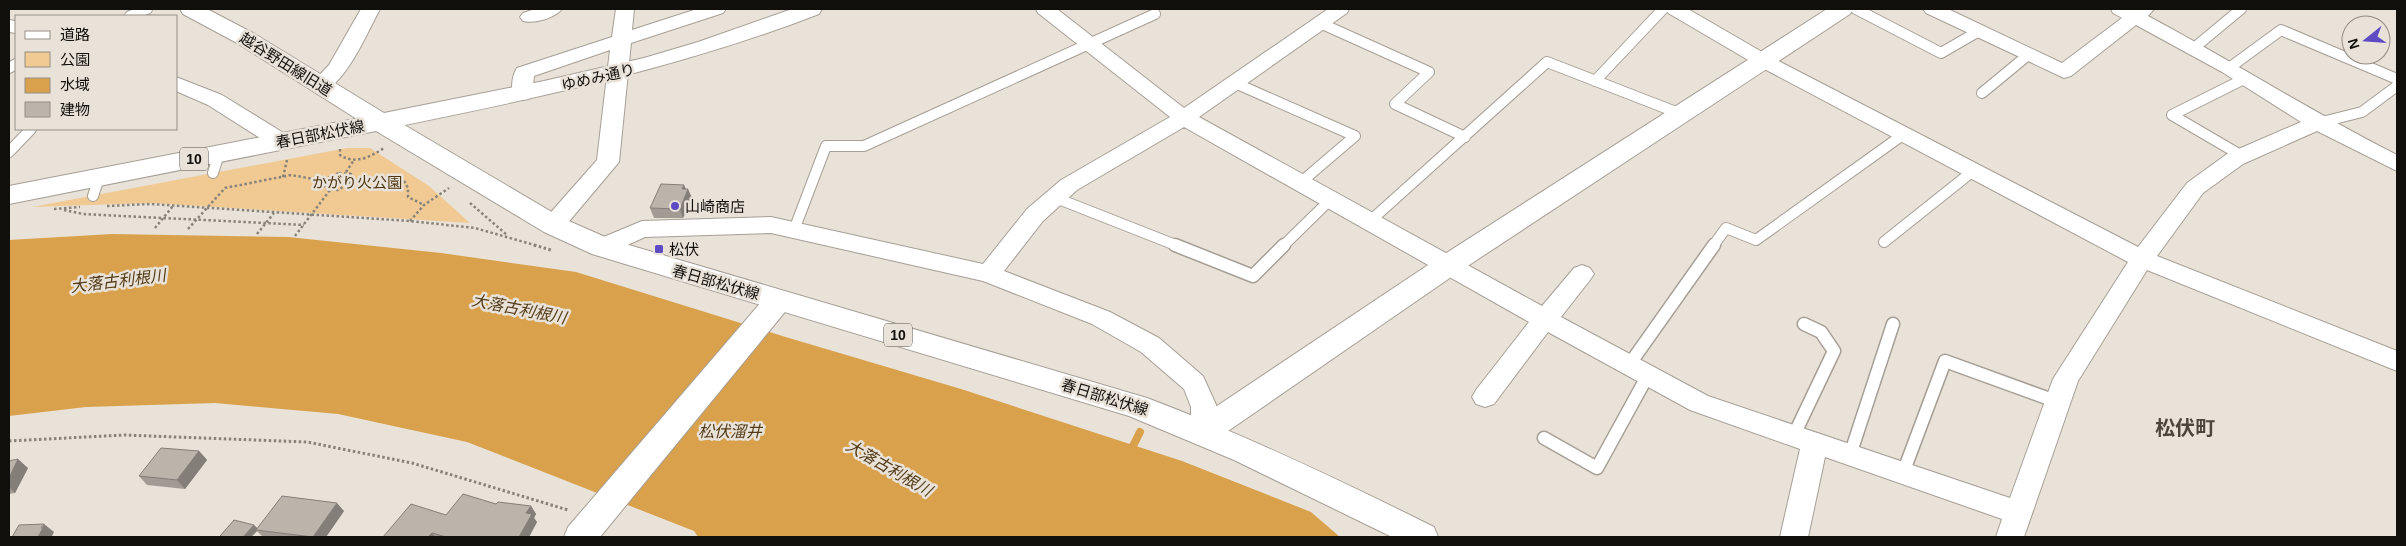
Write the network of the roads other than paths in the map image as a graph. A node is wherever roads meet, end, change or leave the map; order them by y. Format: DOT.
graph roads {
  1 [pos="147,9"];
  2 [pos="191,9"];
  3 [pos="370,9"];
  4 [pos="552,9"];
  5 [pos="625,9"];
  6 [pos="716,9"];
  7 [pos="810,9"];
  8 [pos="1045,9"];
  9 [pos="1340,9"];
  10 [pos="1663,9"];
  11 [pos="1675,9"];
  12 [pos="1842,9"];
  13 [pos="1856,9"];
  14 [pos="1933,9"];
  15 [pos="2241,9"];
  16 [pos="2134,11"];
  17 [pos="1155,14"];
  18 [pos="132,15"];
  19 [pos="530,17"];
  20 [pos="1320,23"];
  21 [pos="1979,31"];
  22 [pos="620,40"];
  23 [pos="1088,42"];
  24 [pos="2194,48"];
  25 [pos="2028,56"];
  26 [pos="1762,60"];
  27 [pos="618,73"];
  28 [pos="2237,73"];
  29 [pos="2397,79"];
  30 [pos="1595,81"];
  31 [pos="1235,83"];
  32 [pos="178,84"];
  33 [pos="320,85"];
  34 [pos="2397,86"];
  35 [pos="1982,93"];
  36 [pos="522,94"];
  37 [pos="1681,114"];
  38 [pos="1184,118"];
  39 [pos="2318,123"];
  40 [pos="30,130"];
  41 [pos="1904,134"];
  42 [pos="1465,137"];
  43 [pos="387,138"];
  44 [pos="286,147"];
  45 [pos="9,152"];
  46 [pos="2242,156"];
  47 [pos="2397,164"];
  48 [pos="1973,171"];
  49 [pos="1300,183"];
  50 [pos="9,195"];
  51 [pos="1056,198"];
  52 [pos="1330,200"];
  53 [pos="1369,222"];
  54 [pos="554,225"];
  55 [pos="794,230"];
  56 [pos="1884,242"];
  57 [pos="602,247"];
  58 [pos="2142,259"];
  59 [pos="1447,266"];
  60 [pos="988,274"];
  61 [pos="1582,274"];
  62 [pos="772,308"];
  63 [pos="1544,319"];
  64 [pos="1804,324"];
  65 [pos="1893,324"];
  66 [pos="2397,361"];
  67 [pos="1639,370"];
  68 [pos="1485,397"];
  69 [pos="2058,402"];
  70 [pos="1204,431"];
  71 [pos="1544,438"];
  72 [pos="1804,439"];
  73 [pos="1850,455"];
  74 [pos="1903,474"];
  75 [pos="584,520"];
  76 [pos="2014,525"];
  77 [pos="1422,537"];
  78 [pos="1794,537"];
  1 -- 18 [label="lane"];
  2 -- 33 [label="street, 越谷野田線旧道"];
  3 -- 33 [label="street"];
  4 -- 19 [label="street"];
  5 -- 22 [label="street"];
  6 -- 22 [label="street"];
  7 -- 27 [label="street, ゆめみ通り"];
  8 -- 23 [label="street"];
  9 -- 20 [label="street"];
  10 -- 30 [label="lane"];
  11 -- 26 [label="street"];
  12 -- 26 [label="street"];
  13 -- 21 [label="lane"];
  14 -- 21 [label="street"];
  15 -- 24 [label="lane"];
  16 -- 24 [label="street"];
  16 -- 25 [label="street"];
  17 -- 23 [label="lane"];
  20 -- 31 [label="street"];
  20 -- 42 [label="lane"];
  21 -- 25 [label="street"];
  22 -- 27 [label="street"];
  22 -- 36 [label="street"];
  23 -- 38 [label="street"];
  23 -- 55 [label="lane"];
  24 -- 28 [label="street"];
  25 -- 35 [label="lane"];
  26 -- 37 [label="street"];
  26 -- 41 [label="street"];
  27 -- 36 [label="street, ゆめみ通り"];
  27 -- 54 [label="street"];
  28 -- 29 [label="lane"];
  28 -- 39 [label="street"];
  28 -- 46 [label="lane"];
  30 -- 37 [label="lane"];
  30 -- 42 [label="lane"];
  31 -- 38 [label="street"];
  31 -- 49 [label="lane"];
  32 -- 44 [label="street"];
  33 -- 43 [label="street, 越谷野田線旧道"];
  34 -- 39 [label="lane"];
  36 -- 43 [label="street, ゆめみ通り"];
  37 -- 59 [label="street"];
  38 -- 49 [label="street"];
  38 -- 51 [label="street"];
  39 -- 46 [label="street"];
  39 -- 47 [label="street"];
  40 -- 45 [label="lane"];
  41 -- 48 [label="street"];
  41 -- 67 [label="lane"];
  42 -- 53 [label="lane"];
  43 -- 44 [label="street, 春日部松伏線 / 10"];
  43 -- 54 [label="street, 春日部松伏線 / 10"];
  44 -- 50 [label="street, 春日部松伏線 / 10"];
  46 -- 58 [label="street"];
  48 -- 56 [label="lane"];
  48 -- 58 [label="street"];
  49 -- 52 [label="street"];
  51 -- 52 [label="lane"];
  51 -- 60 [label="street"];
  52 -- 53 [label="street"];
  53 -- 59 [label="street"];
  54 -- 57 [label="street, 春日部松伏線 / 10"];
  55 -- 57 [label="street"];
  55 -- 60 [label="street"];
  57 -- 62 [label="street, 春日部松伏線 / 10"];
  58 -- 66 [label="street"];
  58 -- 69 [label="street"];
  59 -- 63 [label="street"];
  59 -- 70 [label="street"];
  60 -- 70 [label="street"];
  61 -- 63 [label="street"];
  62 -- 70 [label="street, 春日部松伏線 / 10"];
  62 -- 75 [label="street"];
  63 -- 67 [label="street"];
  63 -- 68 [label="street"];
  64 -- 72 [label="lane"];
  65 -- 73 [label="lane"];
  67 -- 71 [label="lane"];
  67 -- 72 [label="street"];
  69 -- 74 [label="lane"];
  69 -- 76 [label="street"];
  70 -- 77 [label="street, 春日部松伏線 / 10"];
  72 -- 73 [label="street"];
  72 -- 78 [label="street"];
  73 -- 74 [label="street"];
  74 -- 76 [label="street"];
}
